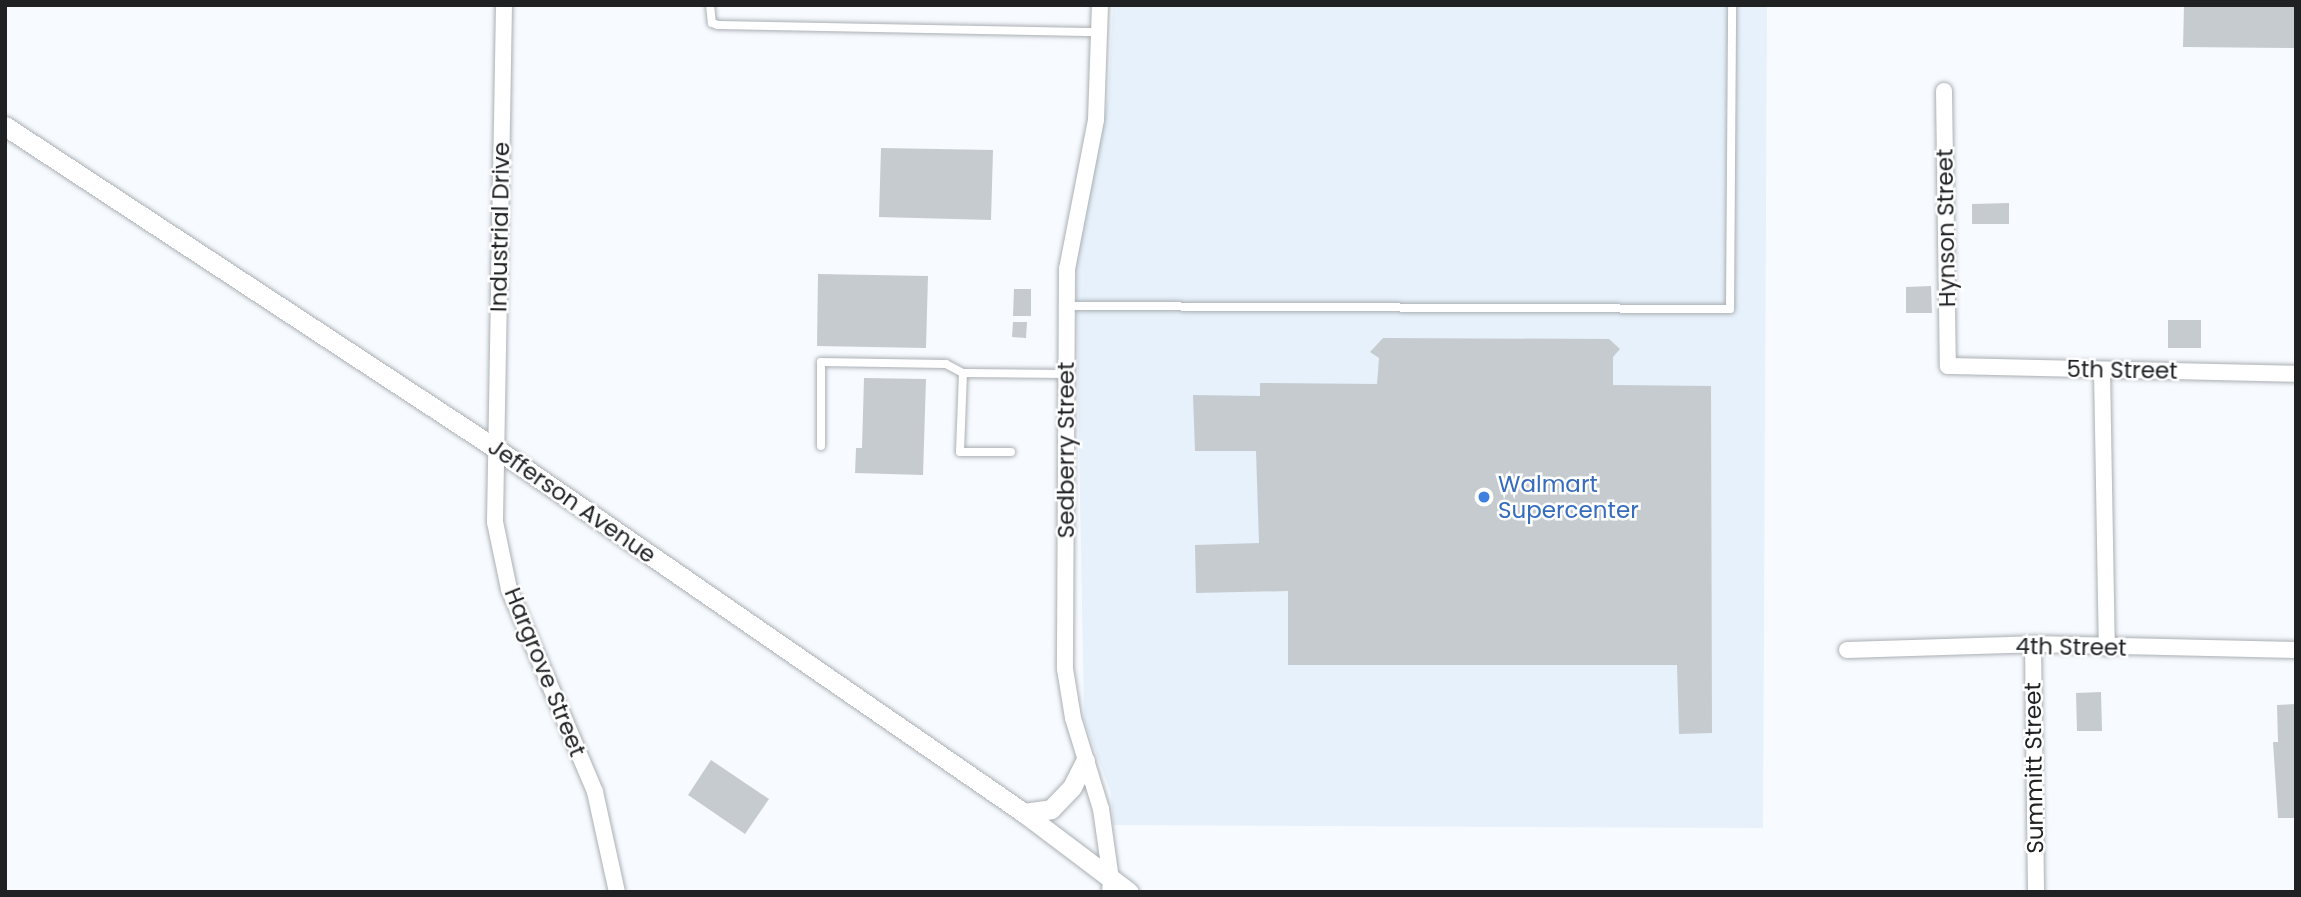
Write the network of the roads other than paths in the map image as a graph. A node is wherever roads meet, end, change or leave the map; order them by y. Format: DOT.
graph roads {
  1 [pos="505,5"];
  2 [pos="710,5"];
  3 [pos="1100,5"];
  4 [pos="1732,5"];
  5 [pos="1099,32"];
  6 [pos="1944,91"];
  7 [pos="5,126"];
  8 [pos="1068,306"];
  9 [pos="1948,366"];
  10 [pos="2102,370"];
  11 [pos="963,373"];
  12 [pos="1067,374"];
  13 [pos="2296,374"];
  14 [pos="821,446"];
  15 [pos="498,450"];
  16 [pos="1011,452"];
  17 [pos="2033,644"];
  18 [pos="2107,648"];
  19 [pos="1847,650"];
  20 [pos="2296,650"];
  21 [pos="1085,761"];
  22 [pos="1024,813"];
  23 [pos="1110,885"];
  24 [pos="617,892"];
  25 [pos="1129,892"];
  26 [pos="2036,892"];
  1 -- 15 [label="street, Industrial Drive"];
  2 -- 5 [label="lane"];
  3 -- 5 [label="street, Sedberry Street"];
  4 -- 8 [label="lane"];
  5 -- 8 [label="street, Sedberry Street"];
  6 -- 9 [label="street, Hynson Street"];
  7 -- 15 [label="street, Jefferson Avenue"];
  8 -- 12 [label="street, Sedberry Street"];
  9 -- 10 [label="street, 5th Street"];
  10 -- 13 [label="street, 5th Street"];
  10 -- 18 [label="street"];
  11 -- 12 [label="lane"];
  11 -- 14 [label="lane"];
  11 -- 16 [label="lane"];
  12 -- 21 [label="street, Sedberry Street"];
  15 -- 22 [label="street, Jefferson Avenue"];
  15 -- 24 [label="street, Hargrove Street"];
  17 -- 18 [label="street, 4th Street"];
  17 -- 19 [label="street, 4th Street"];
  17 -- 26 [label="street, Summitt Street"];
  18 -- 20 [label="street, 4th Street"];
  21 -- 22 [label="street"];
  21 -- 23 [label="street, Sedberry Street"];
  22 -- 23 [label="street, Jefferson Avenue"];
  23 -- 25 [label="street, Jefferson Avenue"];
}
